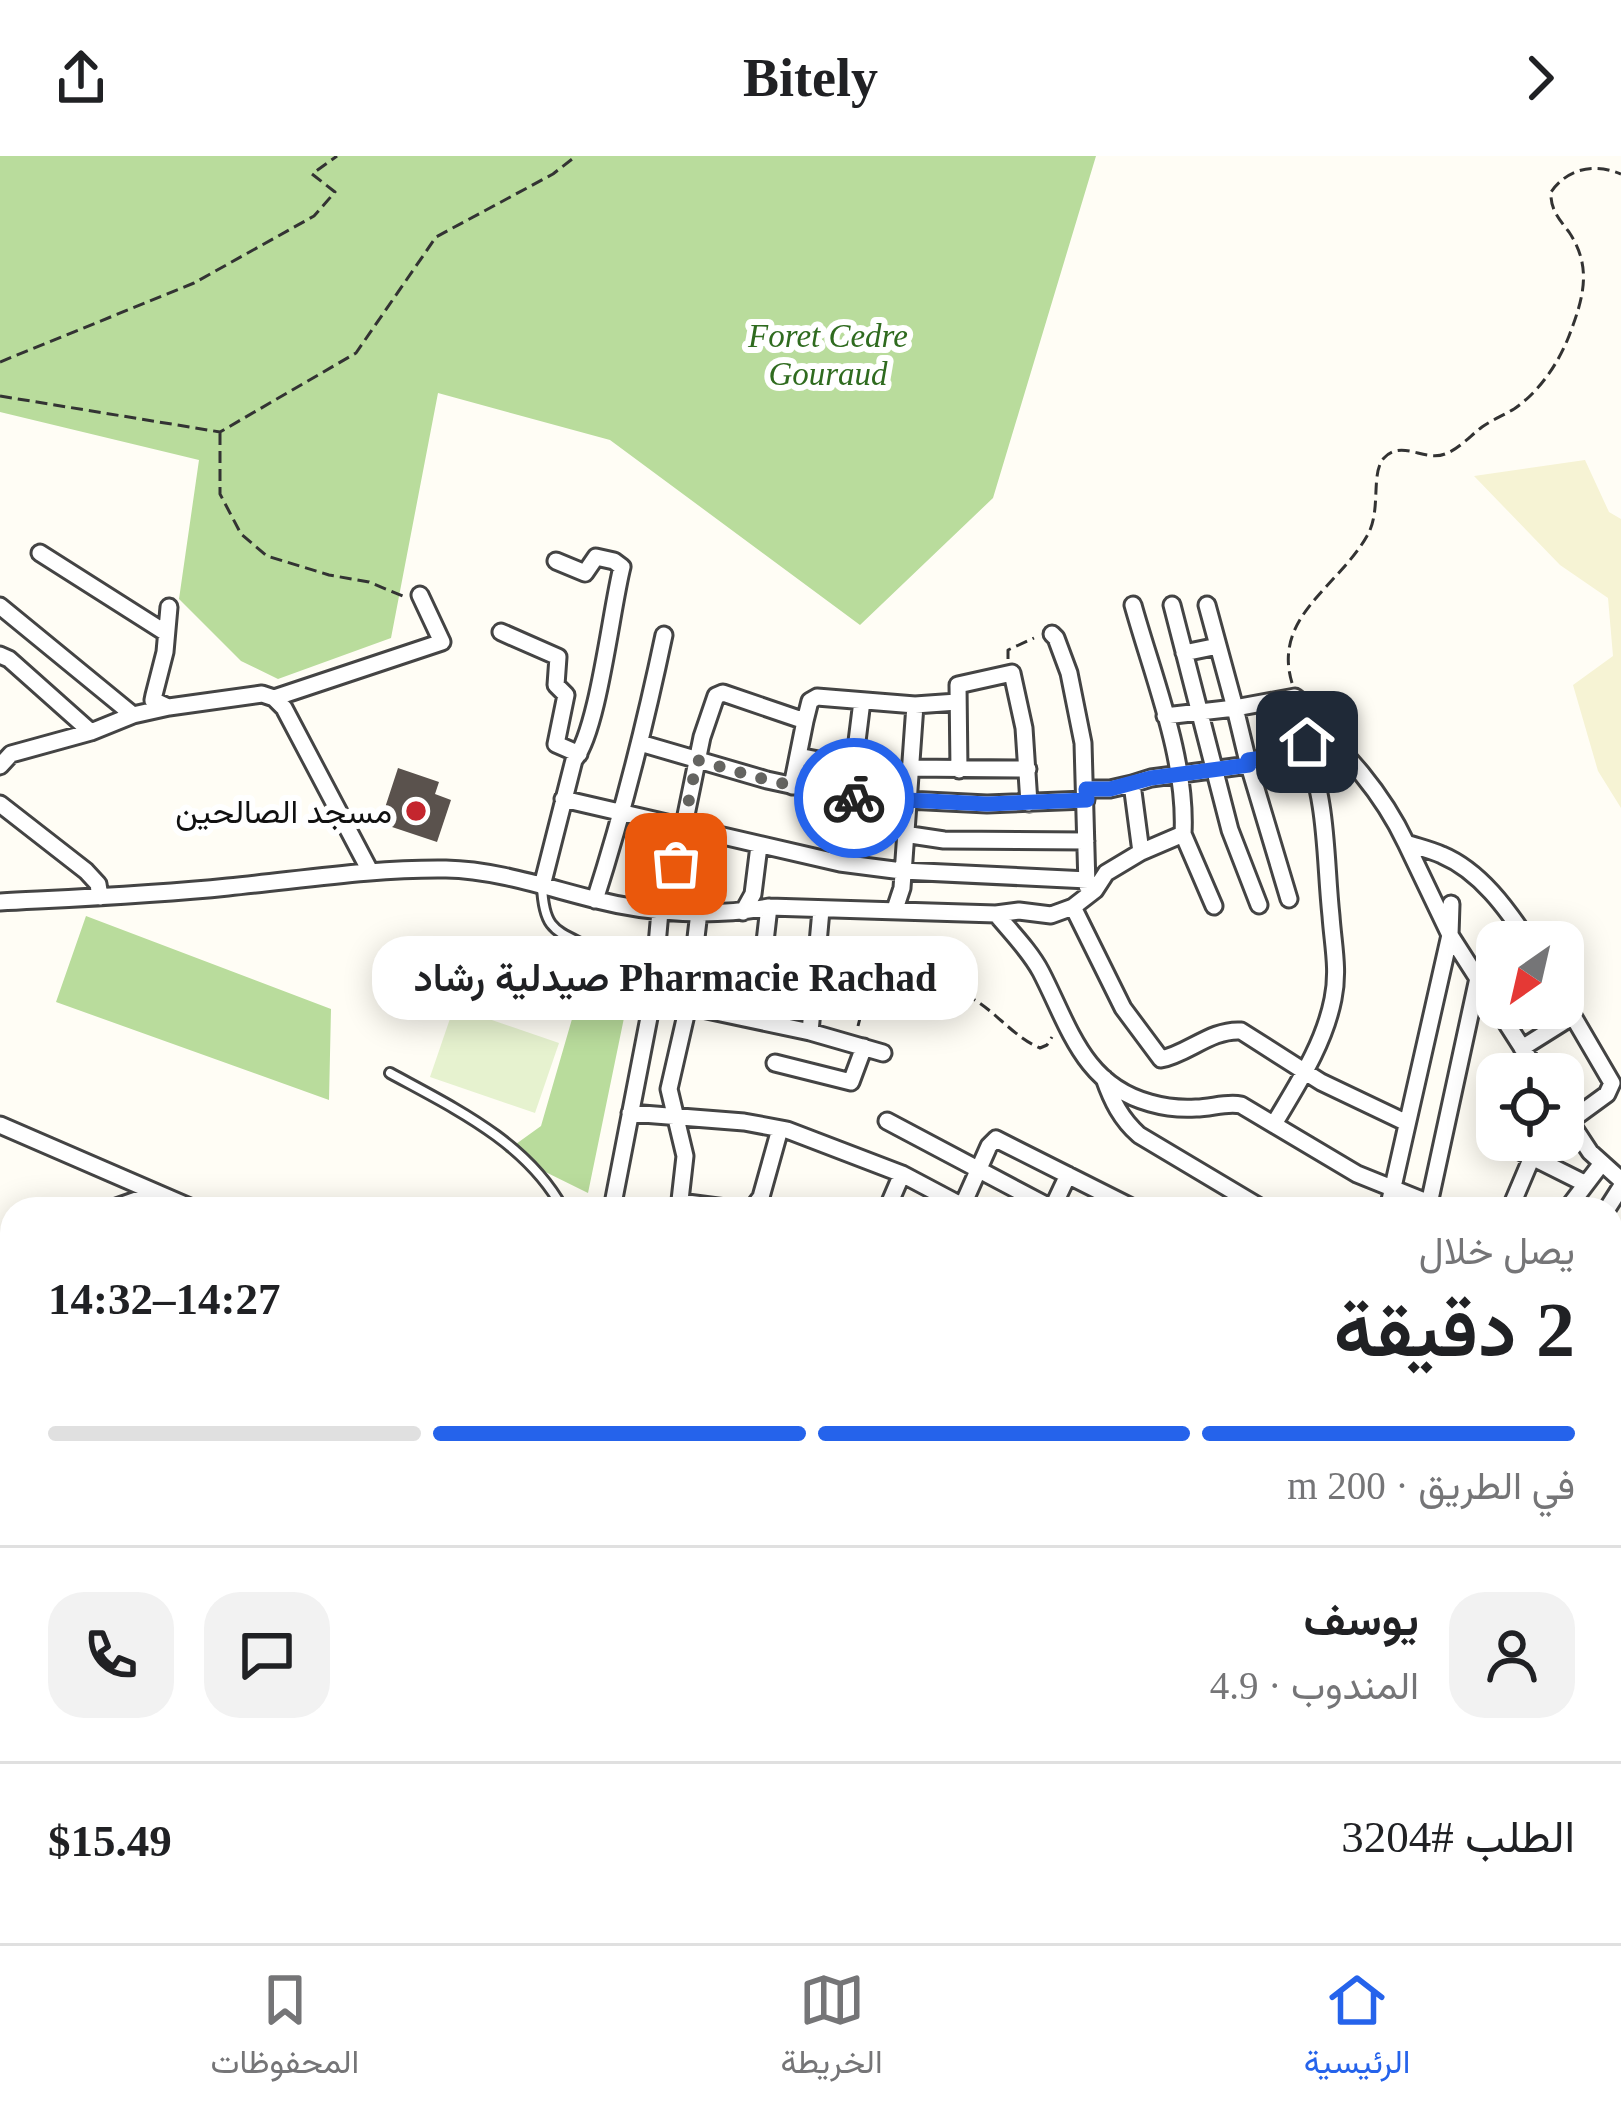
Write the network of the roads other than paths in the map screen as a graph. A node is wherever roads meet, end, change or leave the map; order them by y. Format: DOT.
graph roads {
  1 [pos="40,553"];
  2 [pos="556,561"];
  3 [pos="413,596"];
  4 [pos="1133,605"];
  5 [pos="1172,605"];
  6 [pos="1207,605"];
  7 [pos="0,606"];
  8 [pos="169,607"];
  9 [pos="501,632"];
  10 [pos="166,633"];
  11 [pos="1052,634"];
  12 [pos="664,635"];
  13 [pos="1218,646"];
  14 [pos="1184,653"];
  15 [pos="0,655"];
  16 [pos="274,698"];
  17 [pos="862,701"];
  18 [pos="958,702"];
  19 [pos="915,705"];
  20 [pos="169,706"];
  21 [pos="1235,708"];
  22 [pos="1199,711"];
  23 [pos="1304,714"];
  24 [pos="133,715"];
  25 [pos="1165,716"];
  26 [pos="805,721"];
  27 [pos="92,732"];
  28 [pos="640,743"];
  29 [pos="1310,752"];
  30 [pos="579,754"];
  31 [pos="798,756"];
  32 [pos="697,760"];
  33 [pos="1248,763"];
  34 [pos="0,766"];
  35 [pos="854,766"];
  36 [pos="909,768"];
  37 [pos="1028,769"];
  38 [pos="1214,769"];
  39 [pos="959,770"];
  40 [pos="1180,774"];
  41 [pos="1132,784"];
  42 [pos="793,786"];
  43 [pos="1086,794"];
  44 [pos="850,798"];
  45 [pos="562,799"];
  46 [pos="1029,803"];
  47 [pos="0,804"];
  48 [pos="906,805"];
  49 [pos="621,814"];
  50 [pos="681,828"];
  51 [pos="904,834"];
  52 [pos="1183,834"];
  53 [pos="1086,841"];
  54 [pos="1406,843"];
  55 [pos="759,846"];
  56 [pos="1141,852"];
  57 [pos="370,871"];
  58 [pos="902,871"];
  59 [pos="1088,880"];
  60 [pos="542,886"];
  61 [pos="100,897"];
  62 [pos="1289,898"];
  63 [pos="595,900"];
  64 [pos="0,902"];
  65 [pos="1078,904"];
  66 [pos="1451,904"];
  67 [pos="1258,905"];
  68 [pos="1214,906"];
  69 [pos="769,907"];
  70 [pos="895,909"];
  71 [pos="660,910"];
  72 [pos="821,910"];
  73 [pos="699,912"];
  74 [pos="743,912"];
  75 [pos="996,914"];
  76 [pos="1514,921"];
  77 [pos="1450,934"];
  78 [pos="594,950"];
  79 [pos="1476,975"];
  80 [pos="1476,989"];
  81 [pos="688,1006"];
  82 [pos="756,1020"];
  83 [pos="1510,1029"];
  84 [pos="1552,1029"];
  85 [pos="1581,1029"];
  86 [pos="810,1032"];
  87 [pos="859,1046"];
  88 [pos="1522,1048"];
  89 [pos="883,1053"];
  90 [pos="1525,1053"];
  91 [pos="775,1063"];
  92 [pos="1305,1071"];
  93 [pos="390,1072"];
  94 [pos="1104,1077"];
  95 [pos="1584,1106"];
  96 [pos="630,1113"];
  97 [pos="677,1116"];
  98 [pos="887,1121"];
  99 [pos="1406,1123"];
  100 [pos="1274,1124"];
  101 [pos="0,1125"];
  102 [pos="780,1129"];
  103 [pos="1584,1143"];
  104 [pos="1530,1161"];
  105 [pos="1540,1161"];
  106 [pos="1602,1163"];
  107 [pos="978,1170"];
  108 [pos="902,1174"];
  109 [pos="1068,1175"];
  110 [pos="1586,1184"];
  111 [pos="1621,1184"];
  112 [pos="1392,1190"];
  113 [pos="156,1192"];
  114 [pos="142,1197"];
  115 [pos="167,1197"];
  116 [pos="557,1197"];
  117 [pos="614,1197"];
  118 [pos="680,1197"];
  119 [pos="761,1197"];
  120 [pos="892,1197"];
  121 [pos="944,1197"];
  122 [pos="968,1197"];
  123 [pos="1029,1197"];
  124 [pos="1058,1197"];
  125 [pos="1111,1197"];
  126 [pos="1243,1197"];
  127 [pos="1391,1197"];
  128 [pos="1412,1197"];
  129 [pos="1439,1197"];
  130 [pos="1515,1197"];
  131 [pos="1576,1197"];
  1 -- 10 [label="street"];
  2 -- 30 [label="street"];
  3 -- 16 [label="street"];
  4 -- 25 [label="street"];
  5 -- 14 [label="street"];
  6 -- 13 [label="street"];
  7 -- 24 [label="street"];
  8 -- 10 [label="street"];
  9 -- 30 [label="street"];
  10 -- 20 [label="street"];
  11 -- 43 [label="street"];
  12 -- 28 [label="street"];
  13 -- 14 [label="street"];
  13 -- 21 [label="street"];
  14 -- 22 [label="street"];
  15 -- 27 [label="street"];
  16 -- 20 [label="street"];
  16 -- 57 [label="street"];
  17 -- 19 [label="street"];
  17 -- 26 [label="street"];
  17 -- 35 [label="street"];
  18 -- 19 [label="street"];
  18 -- 37 [label="street"];
  18 -- 39 [label="street"];
  19 -- 36 [label="street"];
  20 -- 24 [label="street"];
  21 -- 22 [label="street"];
  21 -- 23 [label="street"];
  21 -- 33 [label="street"];
  22 -- 25 [label="street"];
  22 -- 38 [label="street"];
  23 -- 29 [label="street"];
  23 -- 54 [label="street"];
  24 -- 27 [label="street"];
  25 -- 40 [label="street"];
  26 -- 31 [label="street"];
  26 -- 32 [label="street"];
  27 -- 34 [label="street"];
  28 -- 32 [label="street"];
  28 -- 49 [label="street"];
  29 -- 33 [label="street"];
  29 -- 92 [label="street"];
  30 -- 45 [label="street"];
  31 -- 35 [label="street"];
  31 -- 42 [label="street"];
  32 -- 42 [label="street"];
  32 -- 50 [label="street"];
  33 -- 38 [label="street"];
  33 -- 62 [label="street"];
  35 -- 44 [label="street"];
  36 -- 39 [label="street"];
  36 -- 48 [label="street"];
  37 -- 39 [label="street"];
  37 -- 46 [label="street"];
  38 -- 40 [label="street"];
  38 -- 67 [label="street"];
  40 -- 41 [label="street"];
  40 -- 52 [label="street"];
  41 -- 43 [label="street"];
  41 -- 56 [label="street"];
  42 -- 44 [label="street"];
  43 -- 46 [label="street"];
  43 -- 53 [label="street"];
  44 -- 48 [label="street"];
  45 -- 49 [label="street"];
  45 -- 60 [label="street"];
  46 -- 48 [label="street"];
  47 -- 61 [label="street"];
  48 -- 51 [label="street"];
  49 -- 50 [label="street"];
  49 -- 63 [label="street"];
  50 -- 55 [label="street"];
  50 -- 71 [label="street"];
  51 -- 53 [label="street"];
  51 -- 58 [label="street"];
  52 -- 56 [label="street"];
  52 -- 68 [label="street"];
  53 -- 59 [label="street"];
  54 -- 76 [label="street"];
  54 -- 77 [label="street"];
  55 -- 58 [label="street"];
  55 -- 74 [label="street"];
  56 -- 65 [label="street"];
  57 -- 60 [label="street"];
  57 -- 61 [label="street"];
  58 -- 59 [label="street"];
  58 -- 70 [label="street"];
  59 -- 65 [label="street"];
  60 -- 63 [label="street"];
  60 -- 78 [label="lane"];
  61 -- 64 [label="street"];
  63 -- 71 [label="street"];
  65 -- 75 [label="street"];
  65 -- 92 [label="street"];
  66 -- 77 [label="street"];
  69 -- 72 [label="street"];
  69 -- 74 [label="street"];
  69 -- 82 [label="street"];
  70 -- 72 [label="street"];
  70 -- 75 [label="street"];
  71 -- 73 [label="street"];
  71 -- 96 [label="street"];
  72 -- 86 [label="street"];
  73 -- 74 [label="street"];
  73 -- 81 [label="street"];
  75 -- 94 [label="street"];
  77 -- 79 [label="street"];
  77 -- 99 [label="street"];
  80 -- 129 [label="street"];
  81 -- 82 [label="street"];
  81 -- 97 [label="street"];
  82 -- 86 [label="street"];
  83 -- 88 [label="street"];
  84 -- 88 [label="street"];
  85 -- 95 [label="street"];
  86 -- 87 [label="street"];
  87 -- 89 [label="street"];
  87 -- 91 [label="street"];
  88 -- 90 [label="street"];
  92 -- 99 [label="street"];
  92 -- 100 [label="street"];
  93 -- 116 [label="lane"];
  94 -- 100 [label="street"];
  94 -- 126 [label="street"];
  96 -- 97 [label="street"];
  96 -- 117 [label="street"];
  97 -- 102 [label="street"];
  97 -- 118 [label="street"];
  98 -- 107 [label="street"];
  99 -- 112 [label="street"];
  100 -- 112 [label="street"];
  101 -- 113 [label="street"];
  102 -- 108 [label="street"];
  102 -- 119 [label="street"];
  103 -- 106 [label="street"];
  104 -- 130 [label="street"];
  105 -- 110 [label="street"];
  106 -- 110 [label="street"];
  106 -- 111 [label="street"];
  107 -- 109 [label="street"];
  107 -- 122 [label="street"];
  107 -- 123 [label="street"];
  108 -- 120 [label="street"];
  108 -- 121 [label="street"];
  109 -- 124 [label="street"];
  109 -- 125 [label="street"];
  110 -- 131 [label="street"];
  112 -- 127 [label="street"];
  112 -- 128 [label="street"];
  113 -- 114 [label="street"];
  113 -- 115 [label="street"];
}
